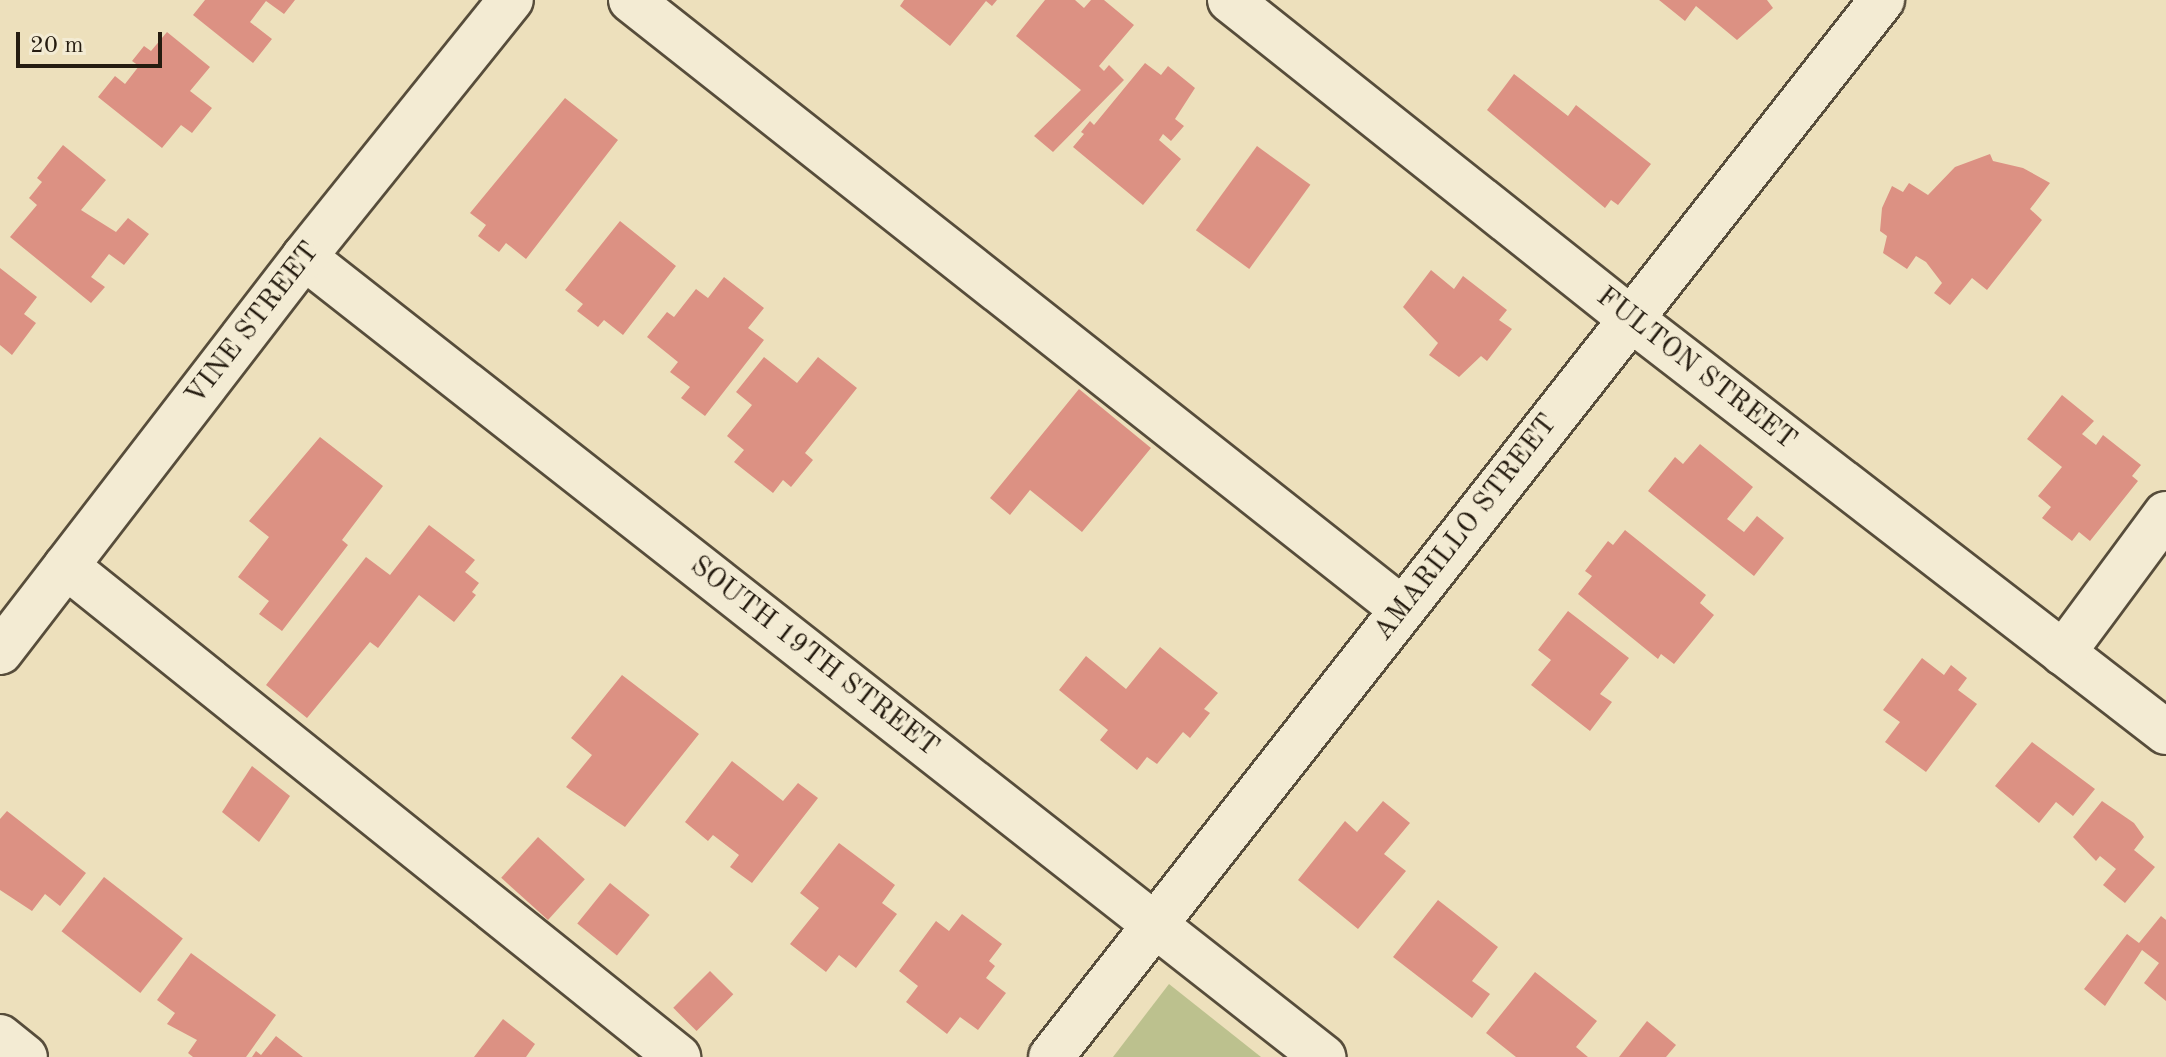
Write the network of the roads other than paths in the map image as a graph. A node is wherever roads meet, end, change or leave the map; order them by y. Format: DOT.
graph roads {
  1 [pos="511,0"];
  2 [pos="631,0"];
  3 [pos="1230,0"];
  4 [pos="1872,3"];
  5 [pos="304,257"];
  6 [pos="1631,319"];
  7 [pos="2166,514"];
  8 [pos="66,566"];
  9 [pos="1402,609"];
  10 [pos="0,652"];
  11 [pos="2063,653"];
  12 [pos="2166,732"];
  13 [pos="1155,925"];
  14 [pos="0,1037"];
  15 [pos="25,1057"];
  16 [pos="678,1057"];
  17 [pos="1051,1057"];
  18 [pos="1323,1057"];
  1 -- 5 [label="street, VINE STREET"];
  2 -- 9 [label="street"];
  3 -- 6 [label="street, FULTON STREET"];
  4 -- 6 [label="street, AMARILLO STREET"];
  5 -- 8 [label="street, VINE STREET"];
  5 -- 13 [label="street, SOUTH 19TH STREET"];
  6 -- 9 [label="street, AMARILLO STREET"];
  6 -- 11 [label="street, FULTON STREET"];
  7 -- 11 [label="street"];
  8 -- 10 [label="street, VINE STREET"];
  8 -- 16 [label="street"];
  9 -- 13 [label="street, AMARILLO STREET"];
  11 -- 12 [label="street, FULTON STREET"];
  13 -- 17 [label="street, AMARILLO STREET"];
  13 -- 18 [label="street, SOUTH 19TH STREET"];
  14 -- 15 [label="street"];
}
